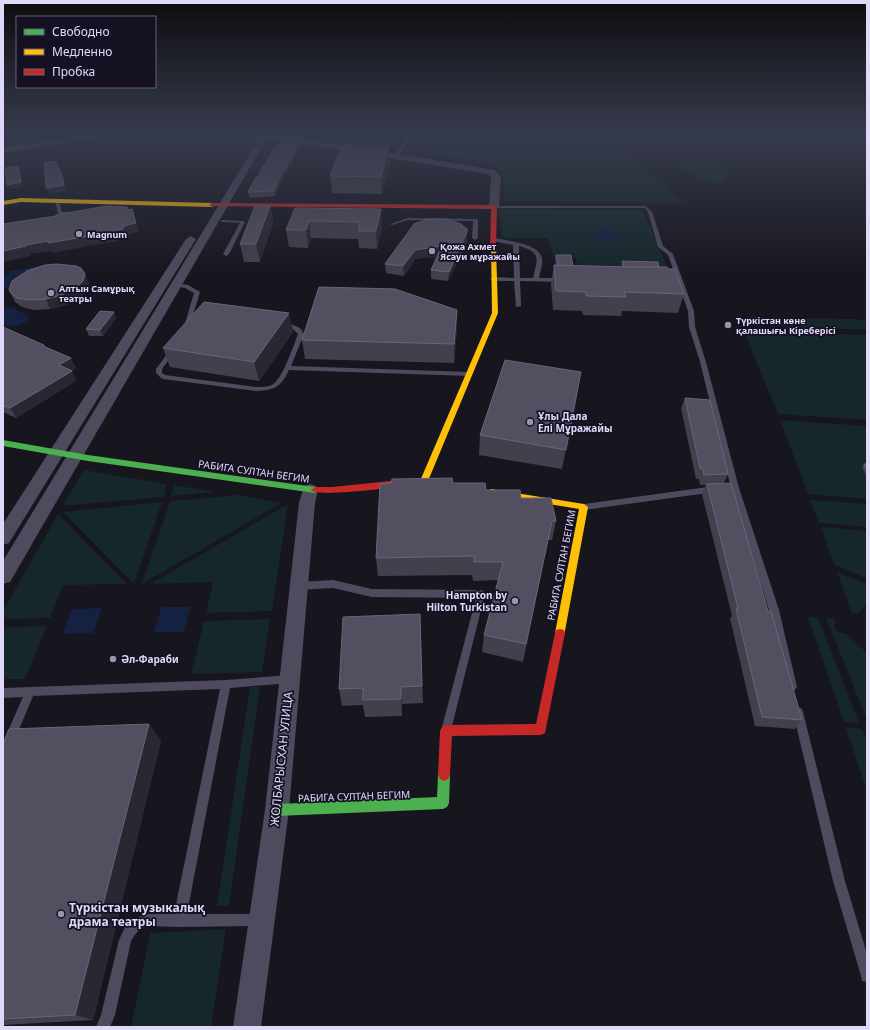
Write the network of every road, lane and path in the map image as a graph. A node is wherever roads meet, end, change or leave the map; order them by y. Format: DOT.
graph roads {
  1 [pos="231,181"];
  2 [pos="496,181"];
  3 [pos="57,201"];
  4 [pos="111,202"];
  5 [pos="3,203"];
  6 [pos="218,204"];
  7 [pos="428,207"];
  8 [pos="494,207"];
  9 [pos="98,208"];
  10 [pos="80,214"];
  11 [pos="427,219"];
  12 [pos="224,221"];
  13 [pos="392,224"];
  14 [pos="475,238"];
  15 [pos="495,240"];
  16 [pos="516,244"];
  17 [pos="226,254"];
  18 [pos="493,278"];
  19 [pos="516,279"];
  20 [pos="536,279"];
  21 [pos="572,280"];
  22 [pos="176,285"];
  23 [pos="518,306"];
  24 [pos="191,315"];
  25 [pos="198,316"];
  26 [pos="276,324"];
  27 [pos="182,336"];
  28 [pos="176,346"];
  29 [pos="287,368"];
  30 [pos="470,374"];
  31 [pos="3,443"];
  32 [pos="57,452"];
  33 [pos="75,456"];
  34 [pos="728,488"];
  35 [pos="310,490"];
  36 [pos="485,491"];
  37 [pos="584,507"];
  38 [pos="3,538"];
  39 [pos="3,577"];
  40 [pos="299,586"];
  41 [pos="290,679"];
  42 [pos="226,684"];
  43 [pos="30,692"];
  44 [pos="3,693"];
  45 [pos="446,731"];
  46 [pos="3,754"];
  47 [pos="277,810"];
  48 [pos="179,920"];
  49 [pos="262,920"];
  50 [pos="867,976"];
  51 [pos="103,1027"];
  52 [pos="247,1027"];
  1 -- 6 [label="street"];
  2 -- 8 [label="street"];
  3 -- 4 [label="street"];
  3 -- 5 [label="street"];
  3 -- 10 [label="lane"];
  4 -- 6 [label="street"];
  4 -- 9 [label="lane"];
  6 -- 7 [label="street"];
  6 -- 22 [label="street"];
  6 -- 32 [label="street"];
  7 -- 8 [label="street"];
  7 -- 11 [label="lane"];
  8 -- 15 [label="street"];
  8 -- 34 [label="lane"];
  11 -- 13 [label="lane"];
  11 -- 14 [label="lane"];
  12 -- 17 [label="lane"];
  15 -- 16 [label="lane"];
  15 -- 18 [label="street"];
  16 -- 19 [label="lane"];
  16 -- 20 [label="lane"];
  18 -- 19 [label="lane"];
  18 -- 30 [label="street"];
  19 -- 20 [label="lane"];
  19 -- 23 [label="lane"];
  20 -- 21 [label="lane"];
  22 -- 24 [label="lane"];
  22 -- 33 [label="street"];
  24 -- 25 [label="lane"];
  24 -- 27 [label="lane"];
  26 -- 29 [label="lane"];
  28 -- 29 [label="lane"];
  29 -- 30 [label="lane"];
  30 -- 35 [label="street, РАБИГА СУЛТАН БЕГИМ"];
  31 -- 32 [label="street, РАБИГА СУЛТАН БЕГИМ"];
  32 -- 33 [label="street, РАБИГА СУЛТАН БЕГИМ"];
  32 -- 38 [label="street"];
  33 -- 35 [label="street, РАБИГА СУЛТАН БЕГИМ"];
  33 -- 39 [label="street"];
  34 -- 37 [label="lane"];
  34 -- 50 [label="lane"];
  35 -- 40 [label="street, ЖОЛБАРЫСХАН УЛИЦА"];
  36 -- 37 [label="street, РАБИГА СУЛТАН БЕГИМ"];
  37 -- 45 [label="street, РАБИГА СУЛТАН БЕГИМ"];
  40 -- 41 [label="street, ЖОЛБАРЫСХАН УЛИЦА"];
  40 -- 45 [label="lane"];
  41 -- 42 [label="lane"];
  41 -- 47 [label="street, ЖОЛБАРЫСХАН УЛИЦА"];
  42 -- 43 [label="lane"];
  42 -- 48 [label="lane"];
  43 -- 44 [label="lane"];
  43 -- 46 [label="lane"];
  45 -- 47 [label="street, РАБИГА СУЛТАН БЕГИМ"];
  47 -- 49 [label="street, ЖОЛБАРЫСХАН УЛИЦА"];
  48 -- 49 [label="lane"];
  48 -- 51 [label="lane"];
  49 -- 52 [label="street, ЖОЛБАРЫСХАН УЛИЦА"];
}
